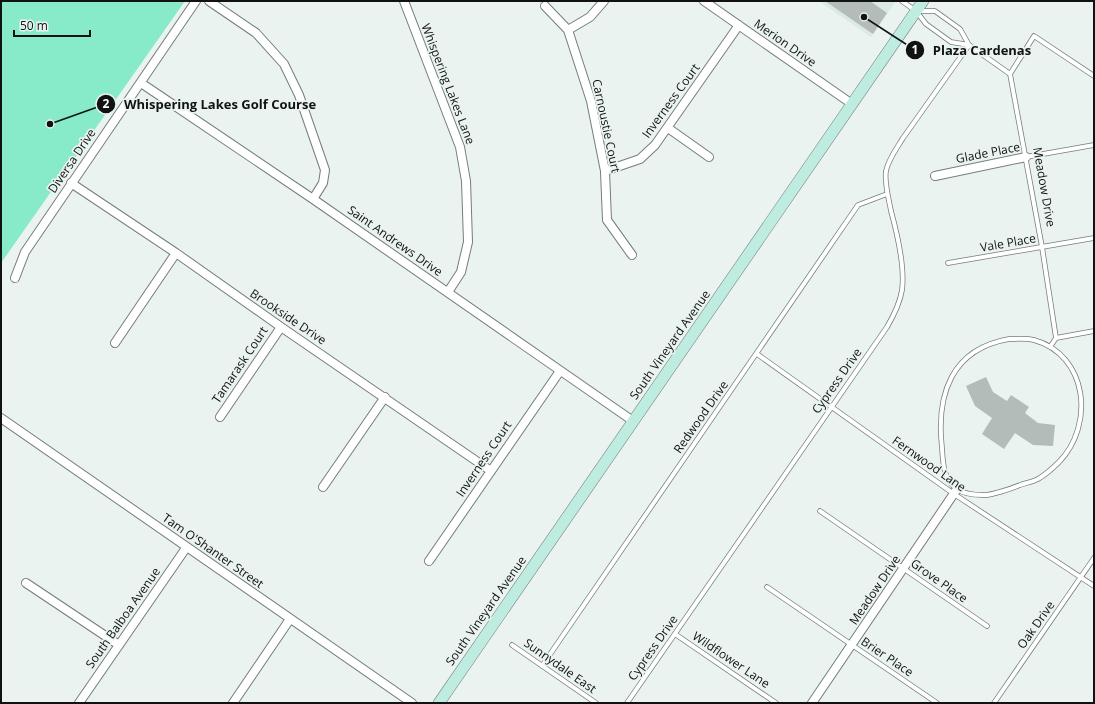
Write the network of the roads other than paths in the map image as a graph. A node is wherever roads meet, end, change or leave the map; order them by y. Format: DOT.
graph roads {
  1 [pos="196,1"];
  2 [pos="209,1"];
  3 [pos="404,1"];
  4 [pos="604,1"];
  5 [pos="704,1"];
  6 [pos="902,1"];
  7 [pos="923,1"];
  8 [pos="545,6"];
  9 [pos="916,10"];
  10 [pos="739,25"];
  11 [pos="568,30"];
  12 [pos="969,45"];
  13 [pos="1010,74"];
  14 [pos="1094,76"];
  15 [pos="140,83"];
  16 [pos="852,104"];
  17 [pos="668,128"];
  18 [pos="1094,145"];
  19 [pos="709,157"];
  20 [pos="1026,157"];
  21 [pos="605,171"];
  22 [pos="935,176"];
  23 [pos="71,183"];
  24 [pos="887,194"];
  25 [pos="313,199"];
  26 [pos="1094,238"];
  27 [pos="1042,247"];
  28 [pos="176,253"];
  29 [pos="632,255"];
  30 [pos="948,263"];
  31 [pos="15,278"];
  32 [pos="448,292"];
  33 [pos="280,327"];
  34 [pos="1094,331"];
  35 [pos="1056,338"];
  36 [pos="115,343"];
  37 [pos="1050,347"];
  38 [pos="757,354"];
  39 [pos="560,371"];
  40 [pos="385,397"];
  41 [pos="832,407"];
  42 [pos="220,417"];
  43 [pos="1,418"];
  44 [pos="634,422"];
  45 [pos="491,470"];
  46 [pos="323,487"];
  47 [pos="955,492"];
  48 [pos="820,511"];
  49 [pos="186,548"];
  50 [pos="1094,558"];
  51 [pos="429,561"];
  52 [pos="904,568"];
  53 [pos="1081,578"];
  54 [pos="26,582"];
  55 [pos="1094,586"];
  56 [pos="767,587"];
  57 [pos="290,619"];
  58 [pos="987,626"];
  59 [pos="675,634"];
  60 [pos="512,645"];
  61 [pos="852,645"];
  62 [pos="119,646"];
  63 [pos="542,666"];
  64 [pos="79,703"];
  65 [pos="233,703"];
  66 [pos="412,703"];
  67 [pos="439,703"];
  68 [pos="596,703"];
  69 [pos="627,703"];
  70 [pos="776,703"];
  71 [pos="812,703"];
  72 [pos="937,703"];
  73 [pos="994,703"];
  1 -- 15 [label="street, Diversa Drive"];
  2 -- 25 [label="street"];
  3 -- 32 [label="street, Whispering Lakes Lane"];
  4 -- 11 [label="street"];
  5 -- 10 [label="street, Merion Drive"];
  6 -- 9 [label="lane"];
  7 -- 9 [label="main road, South Vineyard Avenue"];
  8 -- 11 [label="street, Carnoustie Court"];
  9 -- 12 [label="lane"];
  9 -- 12 [label="lane"];
  9 -- 16 [label="main road, South Vineyard Avenue"];
  10 -- 16 [label="street, Merion Drive"];
  10 -- 17 [label="street, Inverness Court"];
  11 -- 21 [label="street, Carnoustie Court"];
  12 -- 13 [label="lane"];
  12 -- 24 [label="lane, Cypress Drive"];
  13 -- 14 [label="lane"];
  13 -- 20 [label="lane, Meadow Drive"];
  15 -- 23 [label="street, Diversa Drive"];
  15 -- 25 [label="street, Saint Andrews Drive"];
  16 -- 44 [label="main road, South Vineyard Avenue"];
  17 -- 19 [label="street"];
  17 -- 21 [label="street, Inverness Court"];
  18 -- 20 [label="lane, Glade Place"];
  20 -- 22 [label="street, Glade Place"];
  20 -- 27 [label="lane, Meadow Drive"];
  21 -- 29 [label="street, Carnoustie Court"];
  23 -- 28 [label="street, Brookside Drive"];
  23 -- 31 [label="street, Diversa Drive"];
  24 -- 38 [label="lane, Redwood Drive"];
  24 -- 41 [label="lane, Cypress Drive"];
  25 -- 32 [label="street, Saint Andrews Drive"];
  26 -- 27 [label="lane, Vale Place"];
  27 -- 30 [label="lane, Vale Place"];
  27 -- 35 [label="lane, Meadow Drive"];
  28 -- 33 [label="street, Brookside Drive"];
  28 -- 36 [label="street"];
  32 -- 39 [label="street, Saint Andrews Drive"];
  33 -- 40 [label="street, Brookside Drive"];
  33 -- 42 [label="street, Tamarask Court"];
  34 -- 35 [label="lane"];
  35 -- 37 [label="lane"];
  37 -- 47 [label="lane"];
  37 -- 47 [label="lane"];
  38 -- 41 [label="lane, Fernwood Lane"];
  38 -- 63 [label="lane, Redwood Drive"];
  39 -- 44 [label="street, Saint Andrews Drive"];
  39 -- 45 [label="street, Inverness Court"];
  40 -- 45 [label="street, Brookside Drive"];
  40 -- 46 [label="street"];
  41 -- 47 [label="lane, Fernwood Lane"];
  41 -- 59 [label="lane, Cypress Drive"];
  43 -- 49 [label="street, Tam O'Shanter Street"];
  44 -- 67 [label="main road, South Vineyard Avenue"];
  45 -- 51 [label="street, Inverness Court"];
  47 -- 52 [label="street, Meadow Drive"];
  47 -- 53 [label="lane, Fernwood Lane"];
  48 -- 52 [label="lane, Grove Place"];
  49 -- 57 [label="street, Tam O'Shanter Street"];
  49 -- 62 [label="street, South Balboa Avenue"];
  50 -- 53 [label="lane, Oak Drive"];
  52 -- 58 [label="lane, Grove Place"];
  52 -- 61 [label="street, Meadow Drive"];
  53 -- 55 [label="lane, Fernwood Lane"];
  53 -- 73 [label="lane, Oak Drive"];
  54 -- 62 [label="street"];
  56 -- 61 [label="lane, Brier Place"];
  57 -- 65 [label="street"];
  57 -- 66 [label="street, Tam O'Shanter Street"];
  59 -- 69 [label="lane, Cypress Drive"];
  59 -- 70 [label="lane, Wildflower Lane"];
  60 -- 63 [label="lane, Sunnydale East"];
  61 -- 71 [label="street, Meadow Drive"];
  61 -- 72 [label="lane, Brier Place"];
  62 -- 64 [label="street, South Balboa Avenue"];
  63 -- 68 [label="lane, Sunnydale East"];
}
